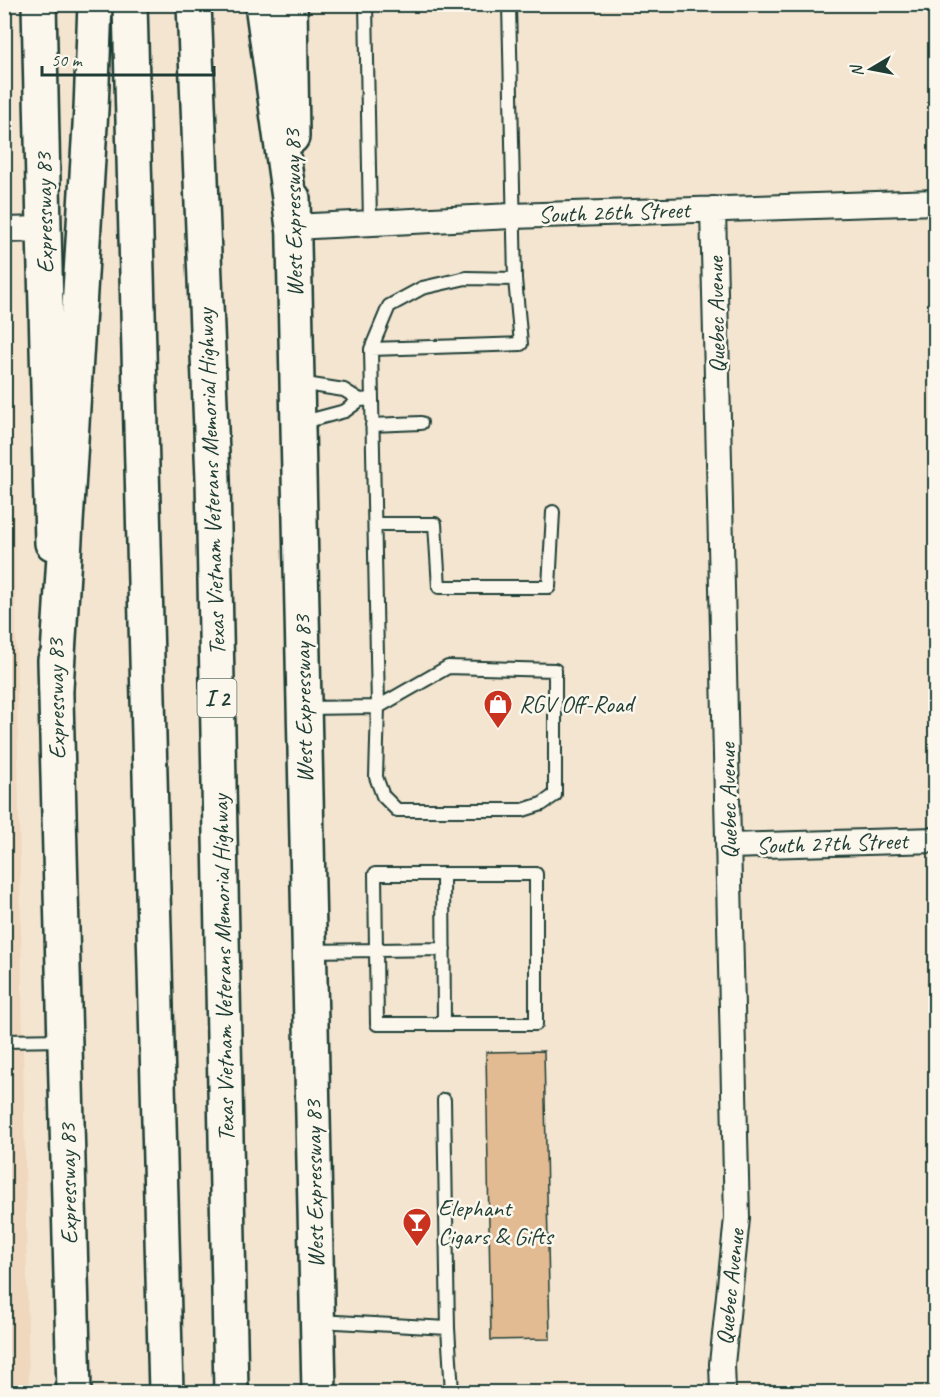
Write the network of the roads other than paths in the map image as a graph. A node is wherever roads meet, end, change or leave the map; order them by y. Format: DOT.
graph roads {
  1 [pos="39,4"];
  2 [pos="95,4"];
  3 [pos="130,4"];
  4 [pos="194,4"];
  5 [pos="262,4"];
  6 [pos="290,4"];
  7 [pos="366,4"];
  8 [pos="509,4"];
  9 [pos="936,202"];
  10 [pos="713,209"];
  11 [pos="512,216"];
  12 [pos="370,223"];
  13 [pos="293,228"];
  14 [pos="44,229"];
  15 [pos="4,230"];
  16 [pos="515,279"];
  17 [pos="371,349"];
  18 [pos="296,382"];
  19 [pos="366,399"];
  20 [pos="297,423"];
  21 [pos="421,423"];
  22 [pos="372,425"];
  23 [pos="553,512"];
  24 [pos="375,524"];
  25 [pos="56,688"];
  26 [pos="378,707"];
  27 [pos="304,708"];
  28 [pos="936,840"];
  29 [pos="729,846"];
  30 [pos="443,874"];
  31 [pos="444,949"];
  32 [pos="376,950"];
  33 [pos="309,951"];
  34 [pos="444,1024"];
  35 [pos="65,1040"];
  36 [pos="4,1041"];
  37 [pos="444,1100"];
  38 [pos="317,1320"];
  39 [pos="448,1328"];
  40 [pos="74,1392"];
  41 [pos="166,1392"];
  42 [pos="231,1392"];
  43 [pos="319,1392"];
  44 [pos="452,1392"];
  45 [pos="723,1392"];
  1 -- 14 [label="main road, Expressway 83"];
  2 -- 25 [label="main road"];
  3 -- 41 [label="main road"];
  4 -- 42 [label="main road, Texas Vietnam Veterans Memorial Highway / I 2"];
  5 -- 13 [label="main road"];
  6 -- 13 [label="main road, West Expressway 83"];
  7 -- 12 [label="lane"];
  8 -- 11 [label="lane"];
  9 -- 10 [label="street, South 26th Street"];
  10 -- 11 [label="street, South 26th Street"];
  10 -- 29 [label="street, Quebec Avenue"];
  11 -- 12 [label="street, South 26th Street"];
  11 -- 16 [label="lane"];
  12 -- 13 [label="street, South 26th Street"];
  13 -- 18 [label="main road, West Expressway 83"];
  14 -- 15 [label="street"];
  14 -- 25 [label="main road, Expressway 83"];
  16 -- 17 [label="lane"];
  16 -- 17 [label="lane"];
  17 -- 19 [label="lane"];
  18 -- 19 [label="lane"];
  18 -- 20 [label="main road, West Expressway 83"];
  19 -- 20 [label="lane"];
  19 -- 22 [label="lane"];
  20 -- 27 [label="main road, West Expressway 83"];
  21 -- 22 [label="lane"];
  22 -- 24 [label="lane"];
  23 -- 24 [label="lane"];
  24 -- 26 [label="lane"];
  25 -- 35 [label="main road, Expressway 83"];
  26 -- 26 [label="lane"];
  26 -- 27 [label="lane"];
  27 -- 33 [label="main road, West Expressway 83"];
  28 -- 29 [label="street, South 27th Street"];
  29 -- 45 [label="street, Quebec Avenue"];
  30 -- 31 [label="lane"];
  30 -- 32 [label="lane"];
  30 -- 34 [label="lane"];
  31 -- 32 [label="lane"];
  31 -- 34 [label="lane"];
  32 -- 33 [label="lane"];
  32 -- 34 [label="lane"];
  33 -- 38 [label="main road, West Expressway 83"];
  35 -- 36 [label="lane"];
  35 -- 40 [label="main road, Expressway 83"];
  37 -- 39 [label="lane"];
  38 -- 39 [label="lane"];
  38 -- 43 [label="main road, West Expressway 83"];
  39 -- 44 [label="lane"];
}
